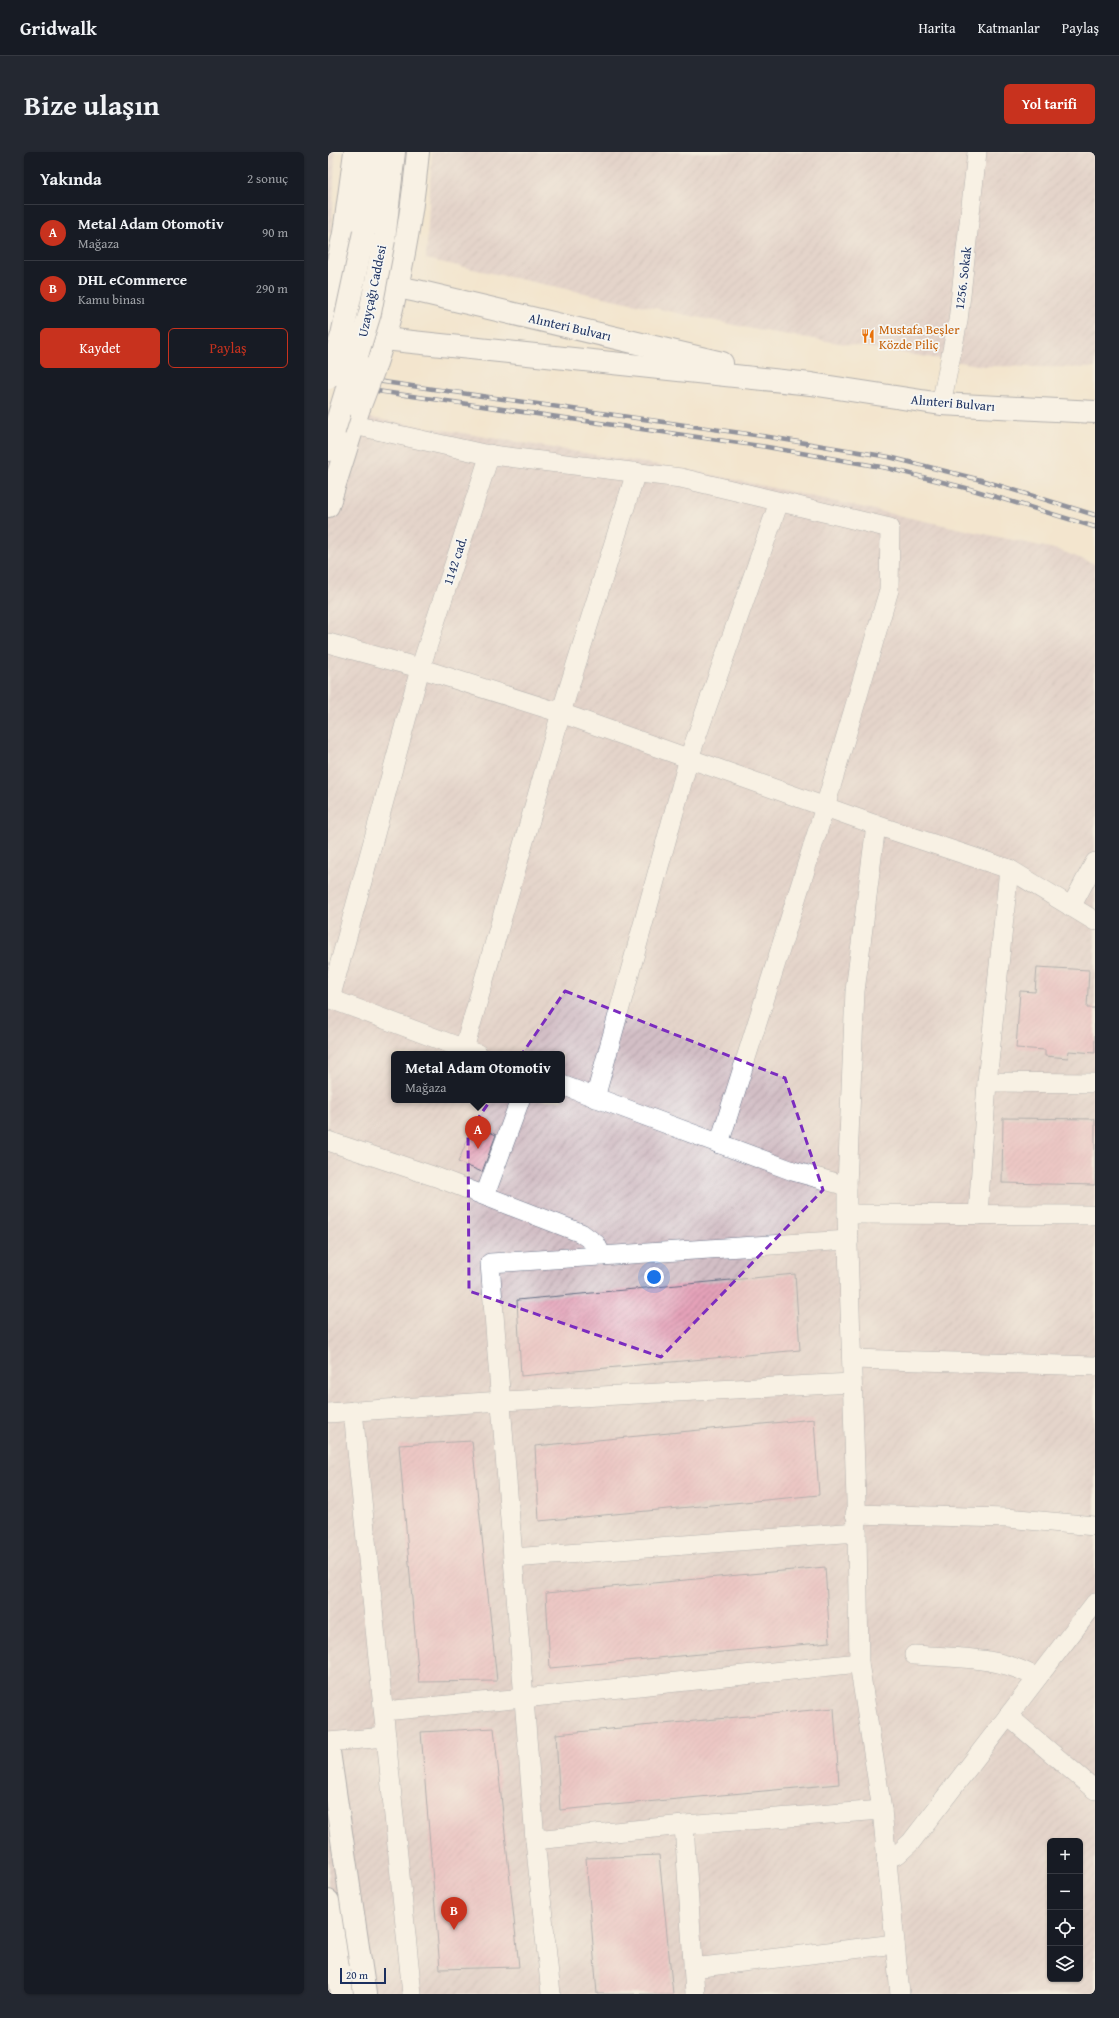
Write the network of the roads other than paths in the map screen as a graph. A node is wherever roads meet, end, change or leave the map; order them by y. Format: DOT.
graph roads {
  1 [pos="355,152"];
  2 [pos="374,152"];
  3 [pos="394,152"];
  4 [pos="418,152"];
  5 [pos="977,152"];
  6 [pos="374,236"];
  7 [pos="332,273"];
  8 [pos="398,288"];
  9 [pos="328,309"];
  10 [pos="328,328"];
  11 [pos="384,340"];
  12 [pos="328,378"];
  13 [pos="811,384"];
  14 [pos="941,404"];
  15 [pos="1095,412"];
  16 [pos="344,428"];
  17 [pos="490,454"];
  18 [pos="636,472"];
  19 [pos="779,502"];
  20 [pos="328,506"];
  21 [pos="328,643"];
  22 [pos="420,669"];
  23 [pos="561,713"];
  24 [pos="689,758"];
  25 [pos="826,807"];
  26 [pos="876,825"];
  27 [pos="1095,862"];
  28 [pos="1009,869"];
  29 [pos="1071,907"];
  30 [pos="1095,921"];
  31 [pos="329,998"];
  32 [pos="471,1051"];
  33 [pos="987,1082"];
  34 [pos="1095,1083"];
  35 [pos="565,1086"];
  36 [pos="594,1098"];
  37 [pos="519,1103"];
  38 [pos="328,1141"];
  39 [pos="718,1144"];
  40 [pos="847,1186"];
  41 [pos="485,1195"];
  42 [pos="847,1214"];
  43 [pos="978,1215"];
  44 [pos="1095,1215"];
  45 [pos="849,1240"];
  46 [pos="602,1256"];
  47 [pos="852,1359"];
  48 [pos="1095,1366"];
  49 [pos="852,1383"];
  50 [pos="501,1401"];
  51 [pos="353,1412"];
  52 [pos="328,1413"];
  53 [pos="856,1523"];
  54 [pos="1095,1526"];
  55 [pos="513,1558"];
  56 [pos="1095,1603"];
  57 [pos="914,1656"];
  58 [pos="859,1663"];
  59 [pos="1037,1678"];
  60 [pos="524,1698"];
  61 [pos="384,1711"];
  62 [pos="1008,1716"];
  63 [pos="386,1737"];
  64 [pos="328,1743"];
  65 [pos="1095,1790"];
  66 [pos="882,1810"];
  67 [pos="684,1825"];
  68 [pos="535,1840"];
  69 [pos="886,1859"];
  70 [pos="328,1901"];
  71 [pos="895,1944"];
  72 [pos="693,1968"];
  73 [pos="342,1994"];
  74 [pos="365,1994"];
  75 [pos="412,1994"];
  76 [pos="551,1994"];
  77 [pos="695,1994"];
  78 [pos="900,1994"];
  1 -- 7 [label="main road"];
  2 -- 6 [label="main road, Uzayçağı Caddesi"];
  3 -- 6 [label="main road, Uzayçağı Caddesi"];
  4 -- 8 [label="main road"];
  5 -- 14 [label="street, 1256. Sokak"];
  6 -- 12 [label="main road, Uzayçağı Caddesi, bridge"];
  6 -- 16 [label="main road, Uzayçağı Caddesi, bridge"];
  7 -- 8 [label="main road, Alınteri Bulvarı"];
  7 -- 9 [label="main road"];
  8 -- 11 [label="main road"];
  8 -- 13 [label="main road, Alınteri Bulvarı"];
  10 -- 11 [label="main road, Alınteri Bulvarı"];
  11 -- 13 [label="main road, Alınteri Bulvarı"];
  11 -- 16 [label="main road, bridge"];
  13 -- 14 [label="main road, Alınteri Bulvarı"];
  14 -- 15 [label="main road, Alınteri Bulvarı"];
  16 -- 17 [label="street"];
  16 -- 20 [label="main road"];
  17 -- 18 [label="street"];
  17 -- 22 [label="street, 1142 cad."];
  18 -- 19 [label="street"];
  18 -- 23 [label="street"];
  19 -- 24 [label="street"];
  19 -- 25 [label="street"];
  21 -- 22 [label="street"];
  22 -- 23 [label="street"];
  22 -- 31 [label="street, 1142 cad."];
  23 -- 24 [label="street"];
  23 -- 32 [label="street"];
  24 -- 25 [label="street"];
  24 -- 36 [label="street"];
  25 -- 26 [label="street"];
  25 -- 39 [label="street"];
  26 -- 28 [label="street"];
  26 -- 40 [label="street"];
  27 -- 29 [label="street"];
  28 -- 29 [label="street"];
  28 -- 33 [label="street"];
  29 -- 30 [label="street"];
  31 -- 32 [label="street"];
  33 -- 34 [label="street"];
  33 -- 43 [label="street"];
  35 -- 36 [label="street"];
  36 -- 39 [label="street"];
  37 -- 41 [label="street"];
  38 -- 41 [label="street"];
  39 -- 40 [label="street"];
  40 -- 42 [label="street"];
  41 -- 46 [label="street"];
  42 -- 43 [label="street"];
  42 -- 45 [label="street"];
  43 -- 44 [label="street"];
  45 -- 46 [label="street"];
  45 -- 47 [label="street"];
  46 -- 50 [label="street"];
  47 -- 48 [label="street"];
  47 -- 49 [label="street"];
  49 -- 50 [label="street"];
  49 -- 53 [label="street"];
  50 -- 51 [label="street"];
  50 -- 55 [label="street"];
  51 -- 52 [label="street"];
  51 -- 61 [label="street"];
  53 -- 54 [label="street"];
  53 -- 55 [label="street"];
  53 -- 58 [label="street"];
  55 -- 60 [label="street"];
  56 -- 59 [label="street"];
  57 -- 59 [label="street"];
  58 -- 60 [label="street"];
  58 -- 66 [label="street"];
  59 -- 62 [label="street"];
  60 -- 61 [label="street"];
  60 -- 68 [label="street"];
  61 -- 63 [label="street"];
  62 -- 65 [label="street"];
  62 -- 69 [label="street"];
  63 -- 64 [label="street"];
  63 -- 75 [label="street"];
  64 -- 74 [label="main road"];
  66 -- 67 [label="street"];
  66 -- 69 [label="street"];
  67 -- 68 [label="street"];
  67 -- 72 [label="street"];
  68 -- 76 [label="street"];
  69 -- 71 [label="street"];
  70 -- 73 [label="main road"];
  71 -- 72 [label="street"];
  71 -- 78 [label="street"];
  72 -- 77 [label="street"];
}
